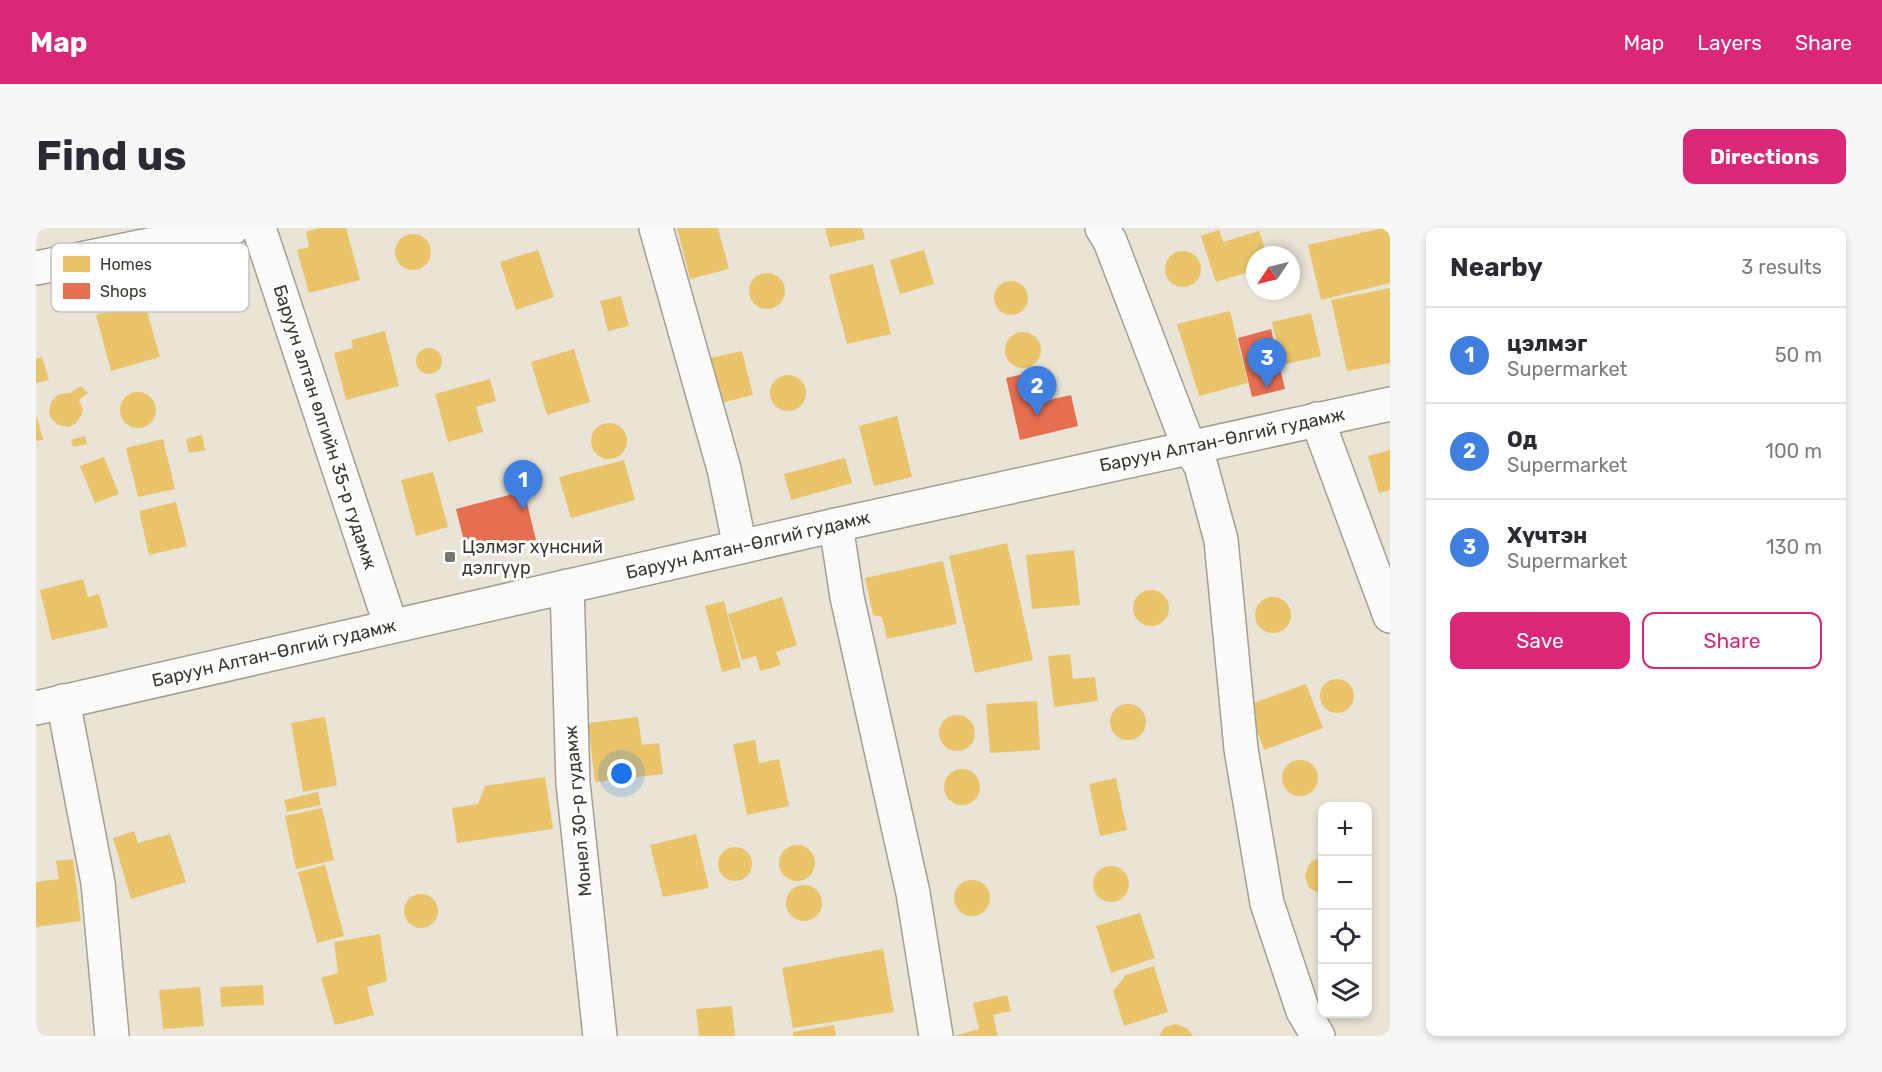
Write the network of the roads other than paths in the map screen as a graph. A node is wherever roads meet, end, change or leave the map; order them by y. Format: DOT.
graph roads {
  1 [pos="232,228"];
  2 [pos="259,228"];
  3 [pos="656,228"];
  4 [pos="1102,228"];
  5 [pos="158,243"];
  6 [pos="51,265"];
  7 [pos="36,268"];
  8 [pos="1390,404"];
  9 [pos="1317,419"];
  10 [pos="1190,447"];
  11 [pos="836,525"];
  12 [pos="740,547"];
  13 [pos="567,586"];
  14 [pos="1390,616"];
  15 [pos="391,626"];
  16 [pos="50,704"];
  17 [pos="111,1036"];
  18 [pos="600,1036"];
  19 [pos="936,1036"];
  20 [pos="1317,1036"];
  1 -- 5 [label="street"];
  2 -- 15 [label="street, Баруун алтан өлгийн 35-р гудамж"];
  3 -- 12 [label="street"];
  4 -- 10 [label="street"];
  6 -- 7 [label="street"];
  8 -- 9 [label="street, Баруун Алтан-Өлгий гудамж"];
  9 -- 10 [label="street, Баруун Алтан-Өлгий гудамж"];
  9 -- 14 [label="street"];
  10 -- 11 [label="street, Баруун Алтан-Өлгий гудамж"];
  10 -- 20 [label="street"];
  11 -- 12 [label="street, Баруун Алтан-Өлгий гудамж"];
  11 -- 19 [label="street"];
  12 -- 13 [label="street, Баруун Алтан-Өлгий гудамж"];
  13 -- 15 [label="street, Баруун Алтан-Өлгий гудамж"];
  13 -- 18 [label="street, Монел 30-р гудамж"];
  15 -- 16 [label="street, Баруун Алтан-Өлгий гудамж"];
  16 -- 17 [label="street"];
}
